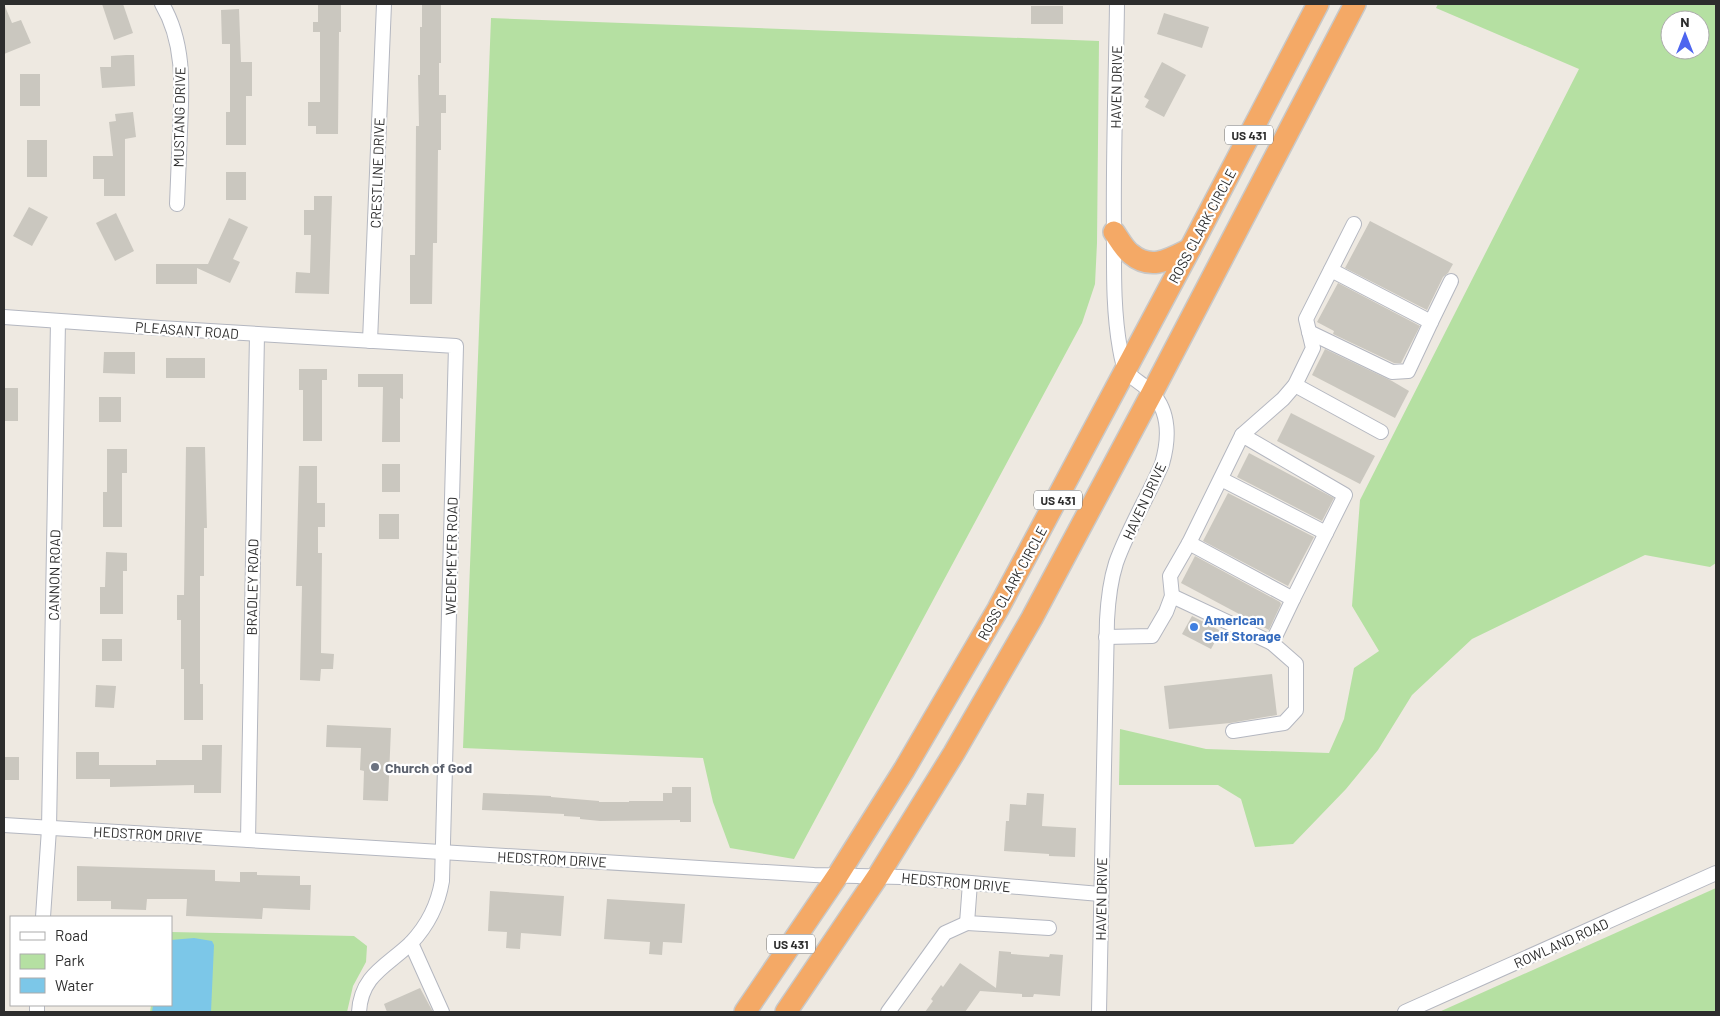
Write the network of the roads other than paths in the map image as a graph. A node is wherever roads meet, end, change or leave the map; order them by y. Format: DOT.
graph roads {
  1 [pos="162,4"];
  2 [pos="384,4"];
  3 [pos="1117,4"];
  4 [pos="1318,4"];
  5 [pos="1355,4"];
  6 [pos="177,204"];
  7 [pos="1354,224"];
  8 [pos="1114,232"];
  9 [pos="1190,249"];
  10 [pos="1331,270"];
  11 [pos="1451,281"];
  12 [pos="4,317"];
  13 [pos="58,321"];
  14 [pos="1431,322"];
  15 [pos="1309,332"];
  16 [pos="257,334"];
  17 [pos="370,341"];
  18 [pos="1126,370"];
  19 [pos="1295,385"];
  20 [pos="1152,393"];
  21 [pos="1382,432"];
  22 [pos="1242,435"];
  23 [pos="1221,479"];
  24 [pos="1326,533"];
  25 [pos="1189,543"];
  26 [pos="1172,596"];
  27 [pos="1293,599"];
  28 [pos="1106,637"];
  29 [pos="1272,643"];
  30 [pos="1234,732"];
  31 [pos="4,825"];
  32 [pos="49,829"];
  33 [pos="248,840"];
  34 [pos="444,853"];
  35 [pos="1716,873"];
  36 [pos="838,875"];
  37 [pos="878,876"];
  38 [pos="970,883"];
  39 [pos="1100,894"];
  40 [pos="42,916"];
  41 [pos="967,923"];
  42 [pos="1049,928"];
  43 [pos="411,942"];
  44 [pos="359,1012"];
  45 [pos="442,1012"];
  46 [pos="745,1012"];
  47 [pos="786,1012"];
  48 [pos="888,1012"];
  49 [pos="1098,1012"];
  50 [pos="1405,1012"];
  1 -- 6 [label="street, MUSTANG DRIVE"];
  2 -- 17 [label="street, CRESTLINE DRIVE"];
  3 -- 8 [label="street, HAVEN DRIVE"];
  4 -- 9 [label="highway, ROSS CLARK CIRCLE / US 431"];
  5 -- 20 [label="highway, US 431"];
  7 -- 10 [label="street"];
  8 -- 9 [label="highway"];
  8 -- 18 [label="street, HAVEN DRIVE"];
  9 -- 18 [label="highway, ROSS CLARK CIRCLE / US 431"];
  10 -- 14 [label="street"];
  10 -- 15 [label="street"];
  11 -- 14 [label="street"];
  12 -- 13 [label="street, PLEASANT ROAD"];
  13 -- 16 [label="street, PLEASANT ROAD"];
  13 -- 32 [label="street, CANNON ROAD"];
  14 -- 15 [label="street"];
  15 -- 19 [label="street"];
  16 -- 17 [label="street, PLEASANT ROAD"];
  16 -- 33 [label="street, BRADLEY ROAD"];
  17 -- 34 [label="street, WEDEMEYER ROAD"];
  18 -- 20 [label="street, HAVEN DRIVE"];
  18 -- 36 [label="highway, ROSS CLARK CIRCLE / US 431"];
  19 -- 21 [label="street"];
  19 -- 22 [label="street"];
  20 -- 28 [label="street, HAVEN DRIVE"];
  20 -- 37 [label="highway, US 431"];
  22 -- 23 [label="street"];
  22 -- 24 [label="street"];
  23 -- 24 [label="street"];
  23 -- 25 [label="street"];
  24 -- 27 [label="street"];
  25 -- 26 [label="street"];
  25 -- 27 [label="street"];
  26 -- 28 [label="street"];
  26 -- 29 [label="street"];
  27 -- 29 [label="street"];
  28 -- 39 [label="street, HAVEN DRIVE"];
  29 -- 30 [label="street"];
  31 -- 32 [label="street, HEDSTROM DRIVE"];
  32 -- 33 [label="street, HEDSTROM DRIVE"];
  32 -- 40 [label="street, CANNON ROAD"];
  33 -- 34 [label="street, HEDSTROM DRIVE"];
  34 -- 36 [label="street, HEDSTROM DRIVE"];
  34 -- 43 [label="street"];
  35 -- 50 [label="street, ROWLAND ROAD"];
  36 -- 37 [label="street, HEDSTROM DRIVE"];
  36 -- 46 [label="highway, ROSS CLARK CIRCLE / US 431"];
  37 -- 38 [label="street, HEDSTROM DRIVE"];
  37 -- 47 [label="highway, US 431"];
  38 -- 39 [label="street, HEDSTROM DRIVE"];
  38 -- 41 [label="street"];
  39 -- 49 [label="street, HAVEN DRIVE"];
  41 -- 42 [label="street"];
  41 -- 48 [label="street"];
  43 -- 44 [label="street"];
  43 -- 45 [label="street"];
}
